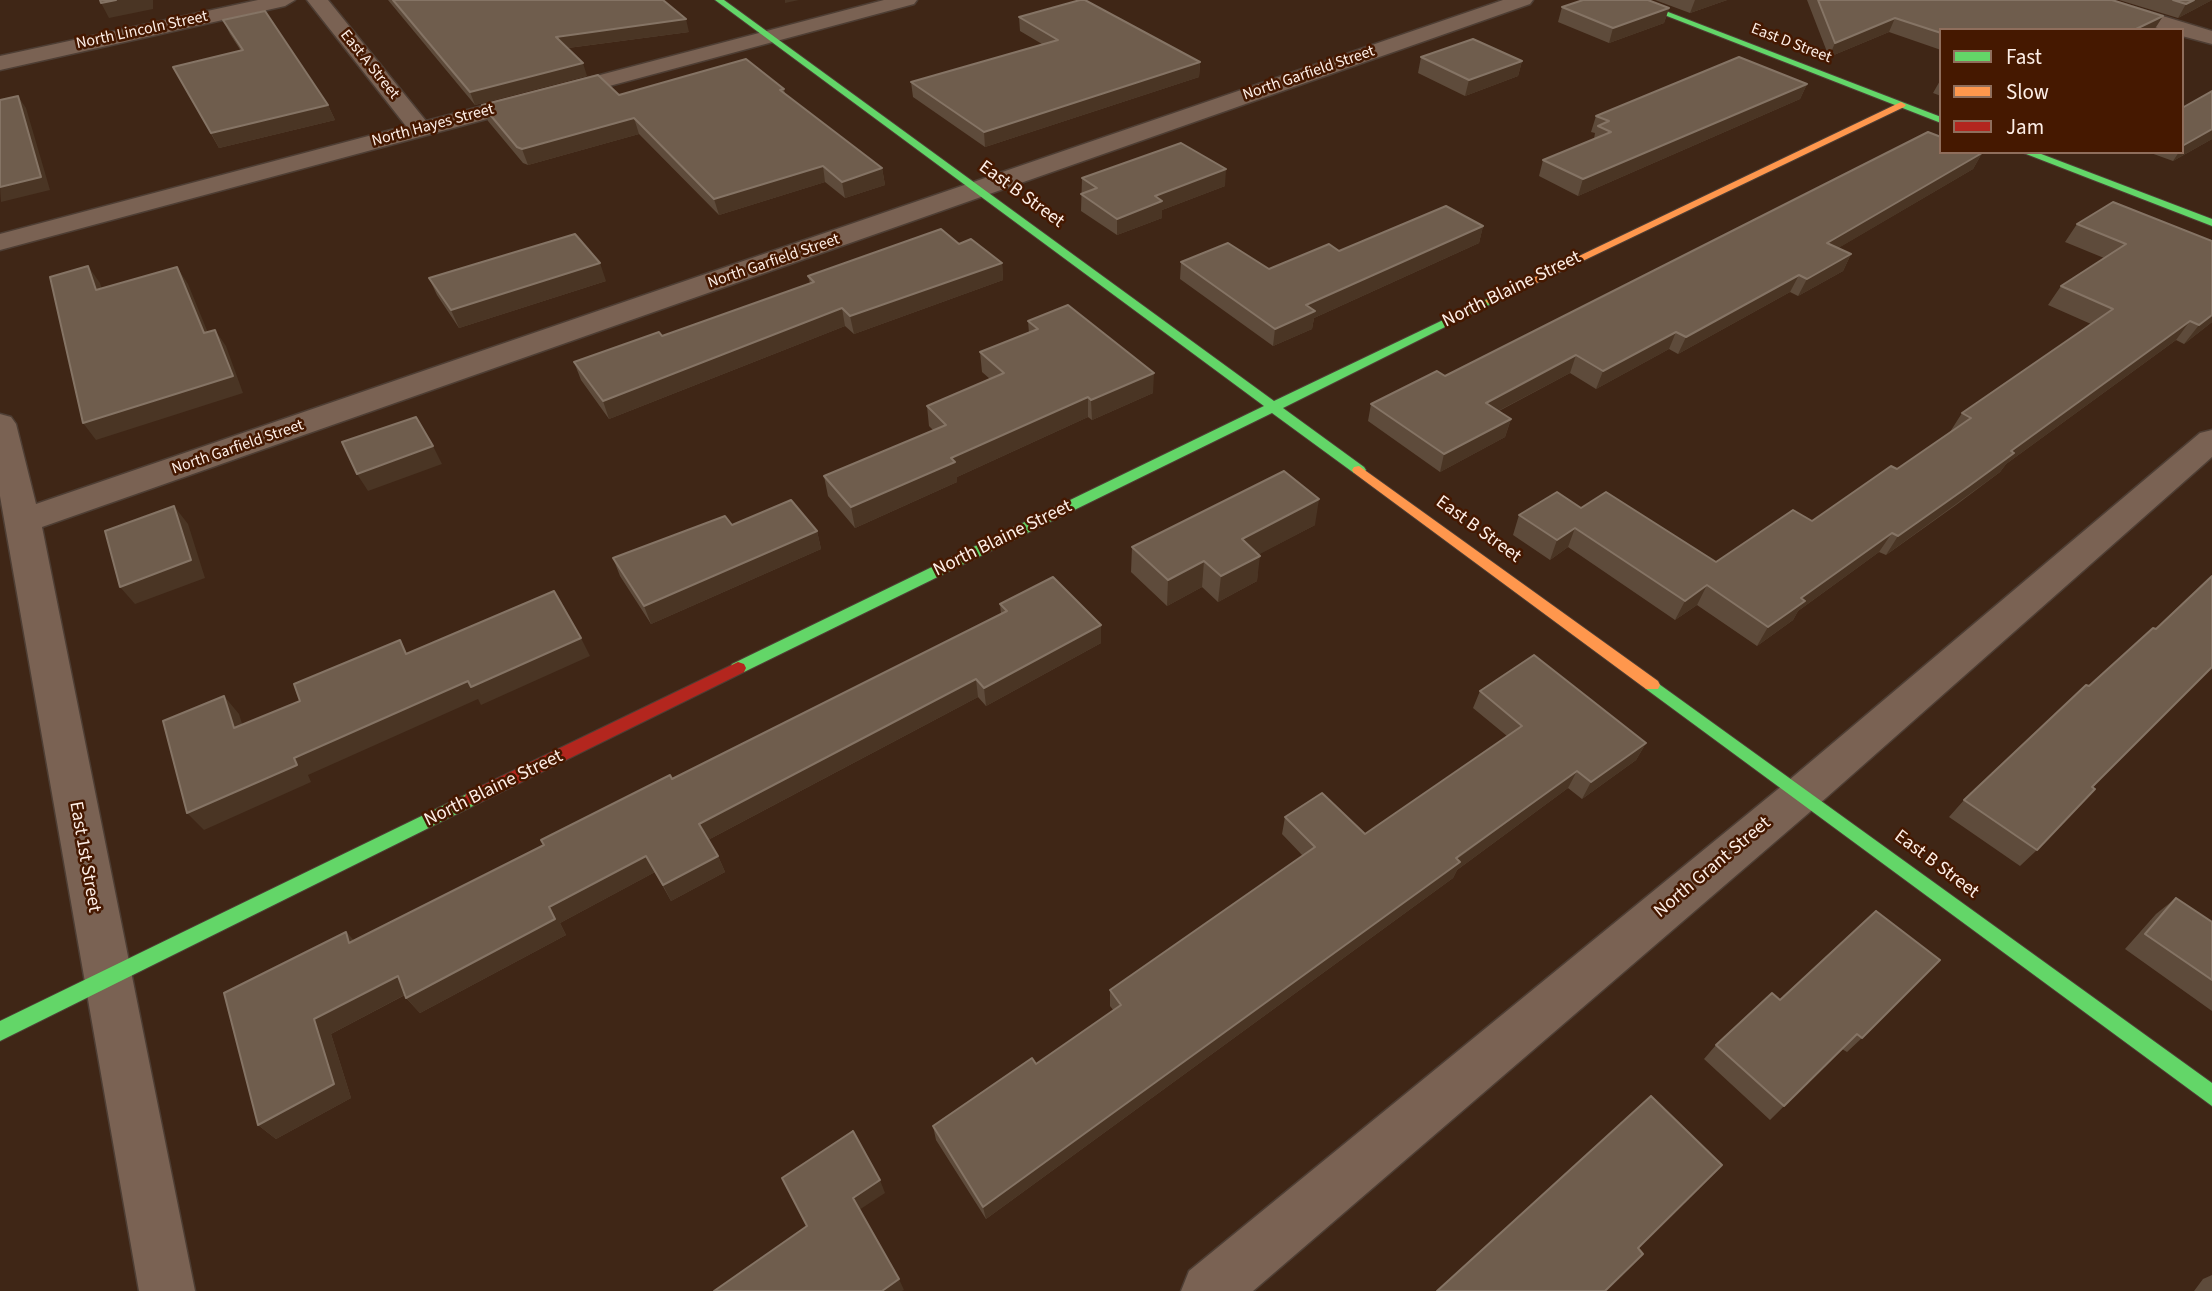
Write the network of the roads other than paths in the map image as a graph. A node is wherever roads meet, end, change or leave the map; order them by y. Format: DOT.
graph roads {
  1 [pos="285,0"];
  2 [pos="317,0"];
  3 [pos="719,0"];
  4 [pos="907,0"];
  5 [pos="1523,0"];
  6 [pos="1630,0"];
  7 [pos="2089,0"];
  8 [pos="2180,28"];
  9 [pos="2184,29"];
  10 [pos="769,37"];
  11 [pos="2212,38"];
  12 [pos="2212,45"];
  13 [pos="2192,55"];
  14 [pos="0,62"];
  15 [pos="1901,105"];
  16 [pos="1939,119"];
  17 [pos="421,130"];
  18 [pos="2031,154"];
  19 [pos="978,189"];
  20 [pos="2212,223"];
  21 [pos="0,242"];
  22 [pos="1272,405"];
  23 [pos="0,424"];
  24 [pos="2212,440"];
  25 [pos="23,521"];
  26 [pos="1803,793"];
  27 [pos="108,979"];
  28 [pos="0,1031"];
  29 [pos="2212,1096"];
  30 [pos="167,1291"];
  31 [pos="1209,1291"];
  1 -- 14 [label="street, North Lincoln Street"];
  2 -- 17 [label="street, East A Street"];
  3 -- 10 [label="street, East B Street"];
  4 -- 10 [label="street, North Hayes Street"];
  5 -- 19 [label="street, North Garfield Street"];
  6 -- 15 [label="street, East D Street"];
  7 -- 8 [label="street"];
  9 -- 11 [label="street"];
  10 -- 17 [label="street, North Hayes Street"];
  10 -- 19 [label="street, East B Street"];
  12 -- 13 [label="street"];
  15 -- 16 [label="street, East D Street"];
  15 -- 22 [label="street, North Blaine Street"];
  17 -- 21 [label="street, North Hayes Street"];
  18 -- 20 [label="street"];
  19 -- 22 [label="street, East B Street"];
  19 -- 25 [label="street, North Garfield Street"];
  22 -- 26 [label="street, East B Street"];
  22 -- 27 [label="street, North Blaine Street"];
  23 -- 25 [label="street, East 1st Street"];
  24 -- 26 [label="street, North Grant Street"];
  25 -- 27 [label="street, East 1st Street"];
  26 -- 29 [label="street, East B Street"];
  26 -- 31 [label="street, North Grant Street"];
  27 -- 28 [label="street, North Blaine Street"];
  27 -- 30 [label="street, East 1st Street"];
}
